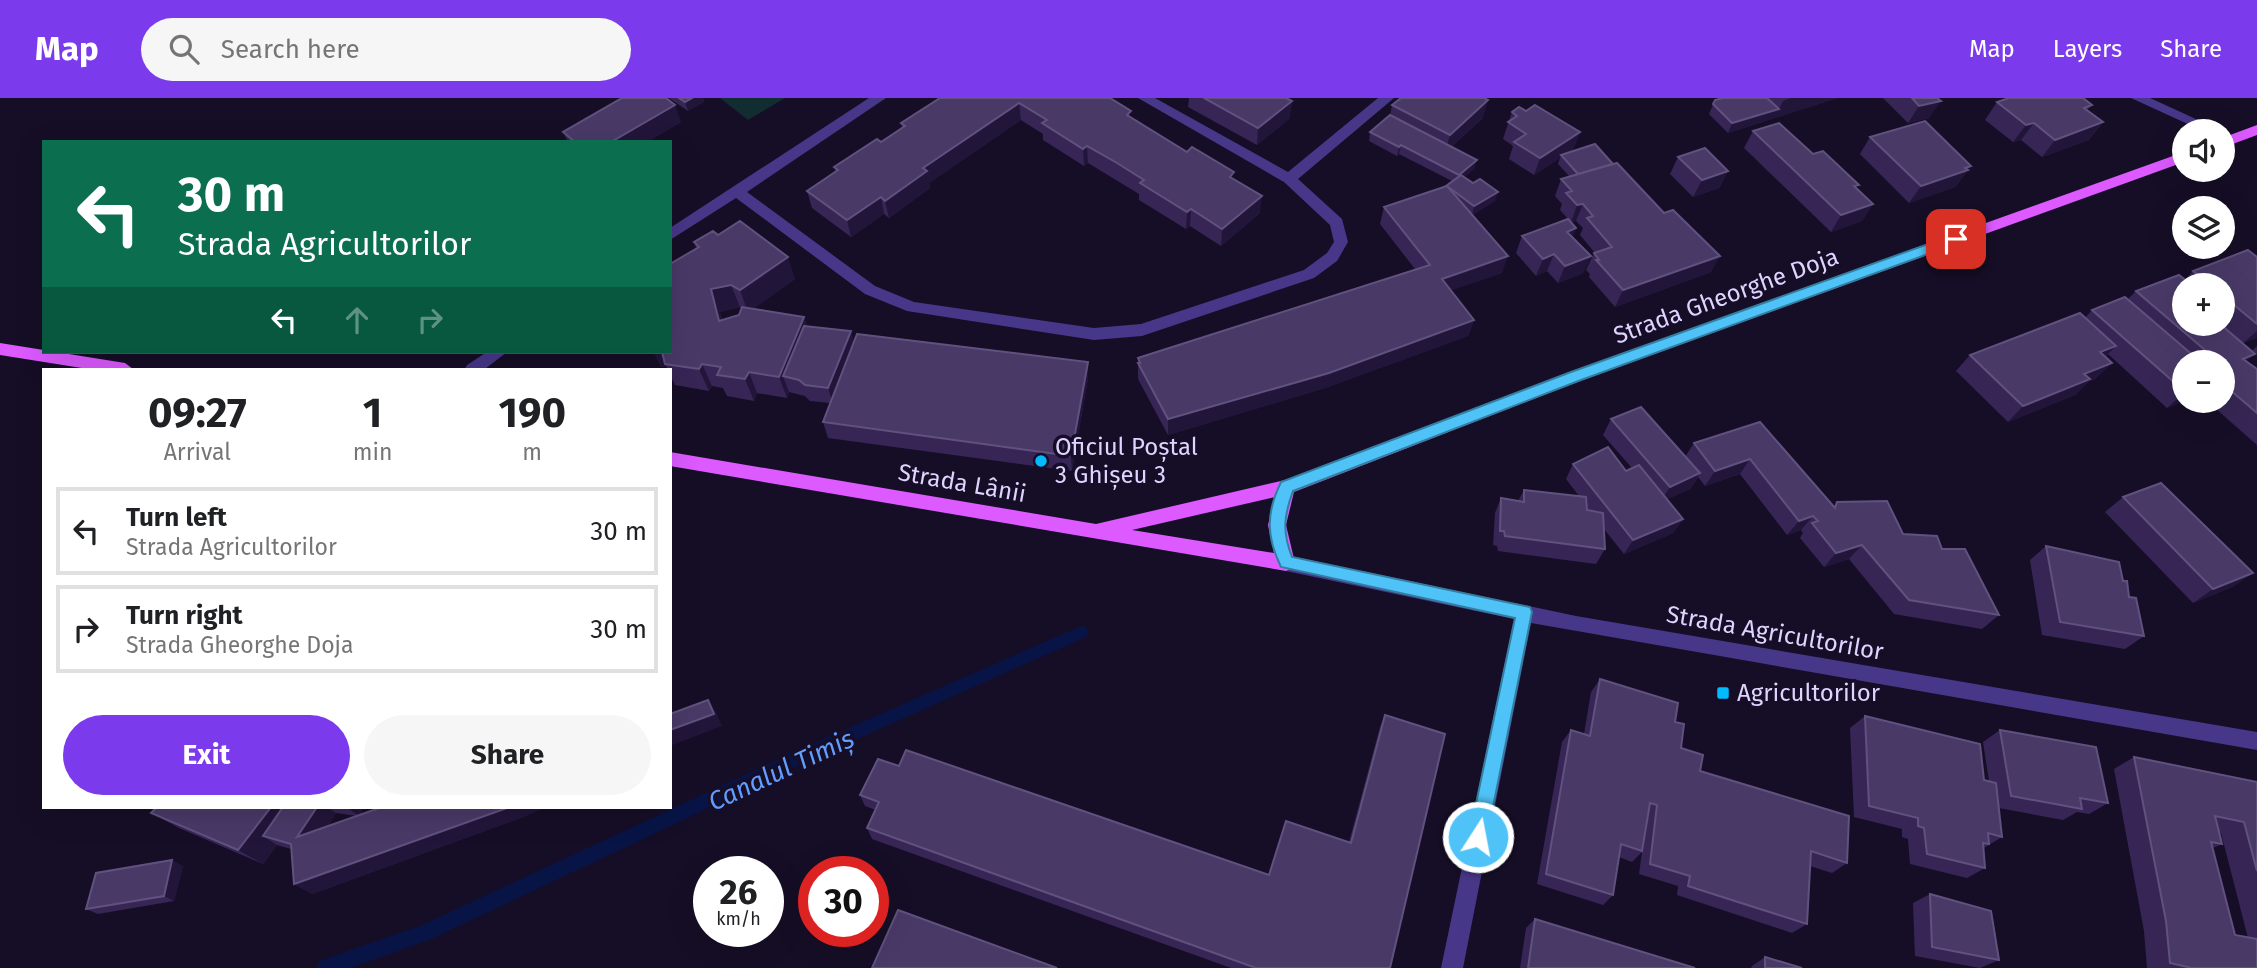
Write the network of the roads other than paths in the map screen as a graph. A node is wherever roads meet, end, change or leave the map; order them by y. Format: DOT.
graph roads {
  1 [pos="879,98"];
  2 [pos="1145,98"];
  3 [pos="1387,98"];
  4 [pos="2138,98"];
  5 [pos="2187,119"];
  6 [pos="2257,130"];
  7 [pos="2235,136"];
  8 [pos="2172,161"];
  9 [pos="1289,179"];
  10 [pos="736,191"];
  11 [pos="672,234"];
  12 [pos="0,349"];
  13 [pos="496,354"];
  14 [pos="119,368"];
  15 [pos="475,368"];
  16 [pos="672,459"];
  17 [pos="1287,487"];
  18 [pos="1096,531"];
  19 [pos="1286,562"];
  20 [pos="1524,612"];
  21 [pos="2257,741"];
  22 [pos="1452,968"];
  1 -- 10 [label="street"];
  2 -- 9 [label="street"];
  3 -- 9 [label="street"];
  4 -- 5 [label="street"];
  6 -- 7 [label="main road"];
  8 -- 17 [label="main road, Strada Gheorghe Doja"];
  9 -- 10 [label="street"];
  10 -- 11 [label="street"];
  12 -- 14 [label="main road"];
  13 -- 15 [label="street"];
  16 -- 18 [label="main road, Strada Lânii"];
  17 -- 18 [label="main road, Strada Gheorghe Doja"];
  17 -- 19 [label="main road"];
  18 -- 19 [label="main road, Strada Lânii"];
  19 -- 20 [label="street, Strada Agricultorilor"];
  20 -- 21 [label="street, Strada Agricultorilor"];
  20 -- 22 [label="street"];
}
